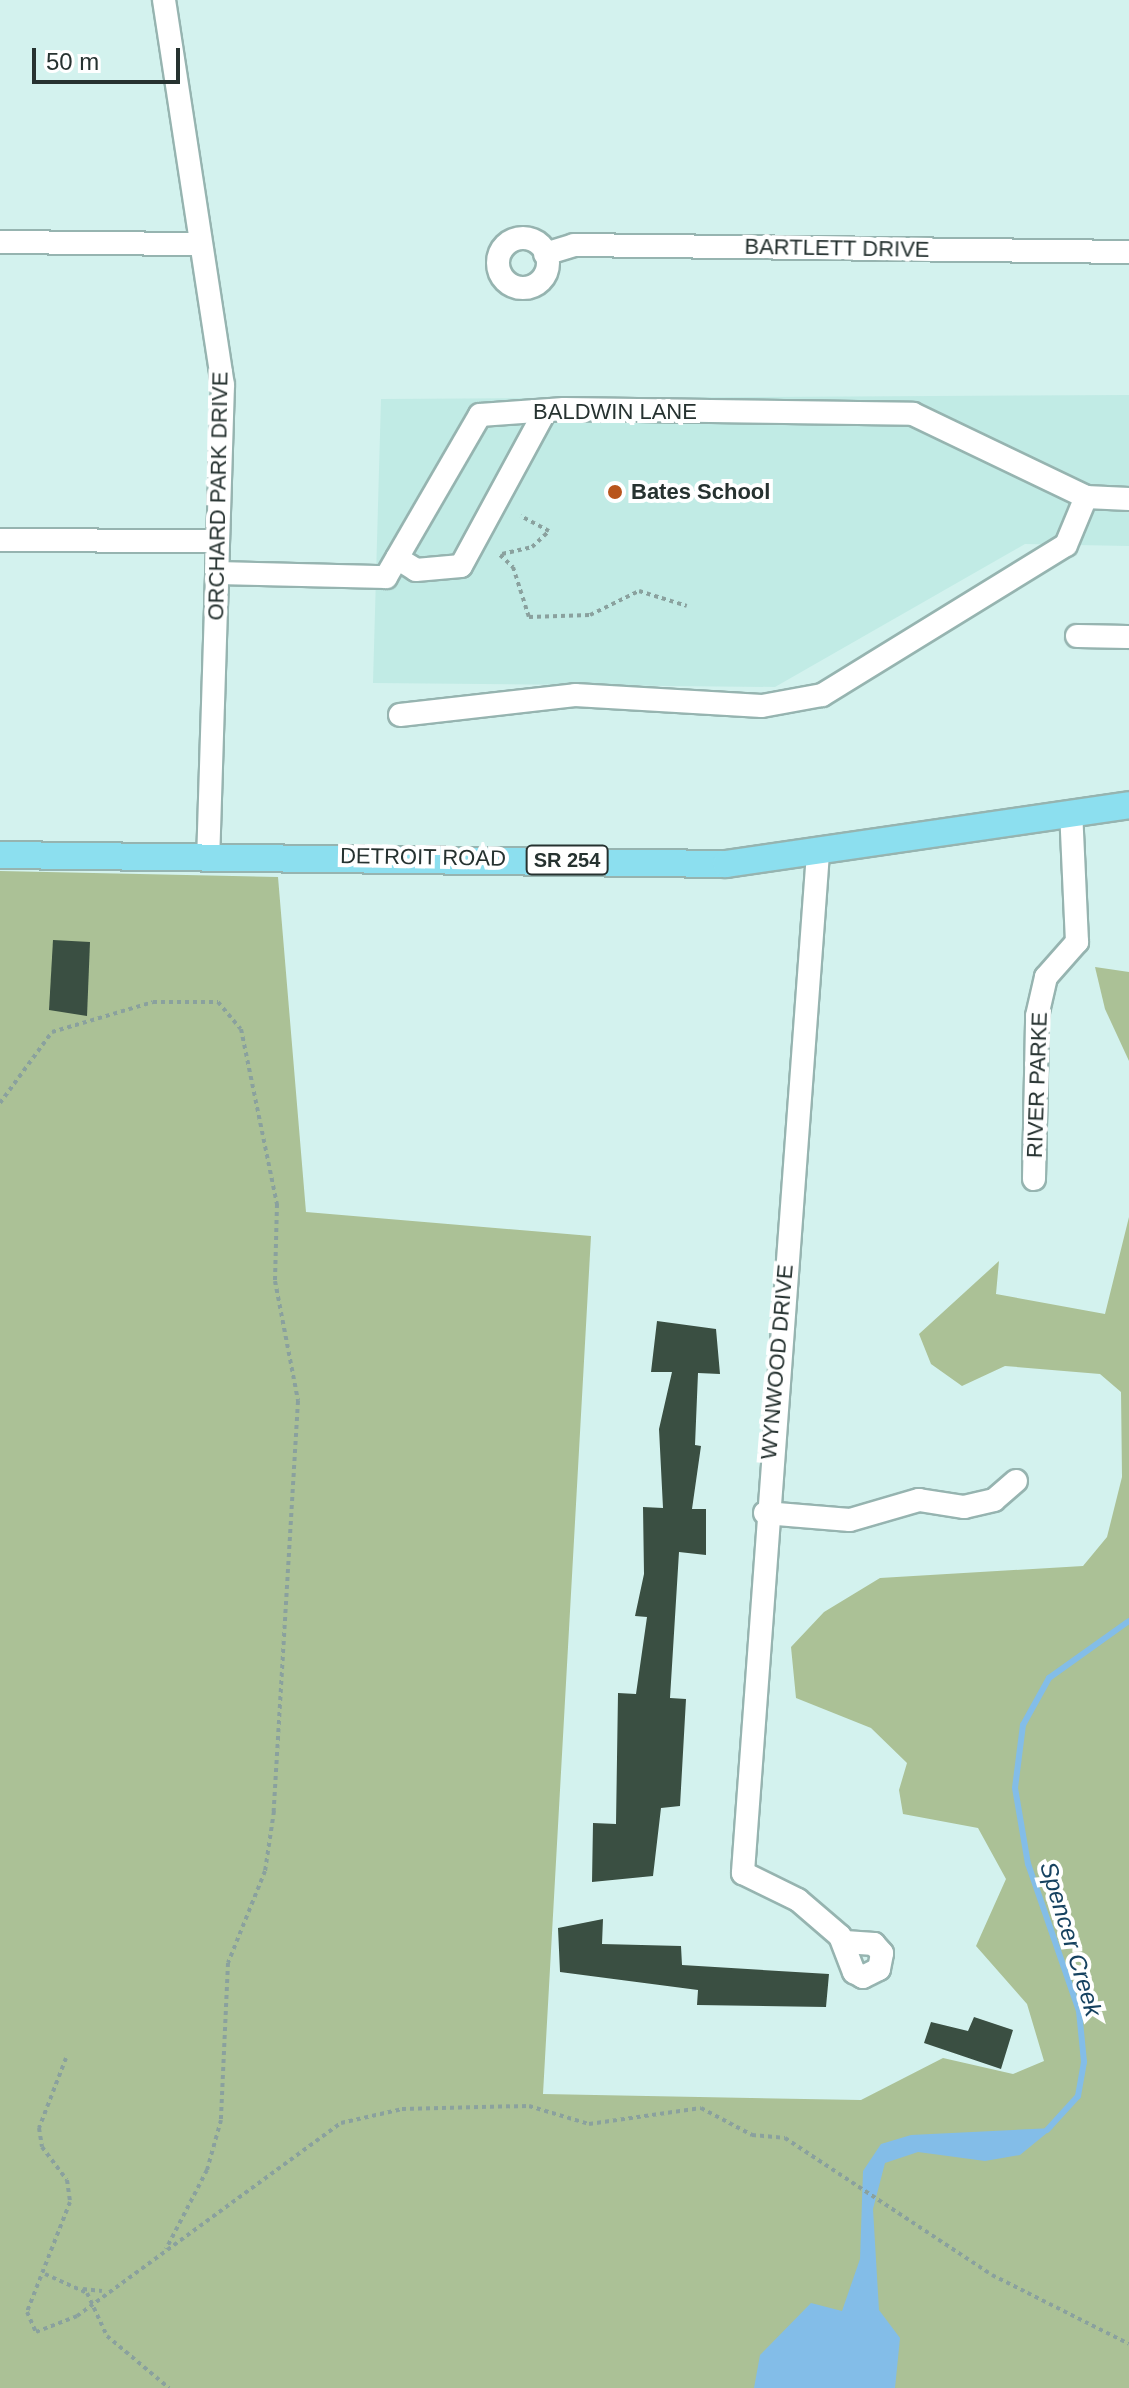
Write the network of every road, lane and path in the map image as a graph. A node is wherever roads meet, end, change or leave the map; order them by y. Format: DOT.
graph roads {
  1 [pos="164,0"];
  2 [pos="0,242"];
  3 [pos="197,244"];
  4 [pos="1129,252"];
  5 [pos="545,254"];
  6 [pos="545,411"];
  7 [pos="1086,497"];
  8 [pos="1129,499"];
  9 [pos="521,516"];
  10 [pos="0,540"];
  11 [pos="218,541"];
  12 [pos="397,558"];
  13 [pos="218,573"];
  14 [pos="687,606"];
  15 [pos="1077,636"];
  16 [pos="1129,637"];
  17 [pos="400,715"];
  18 [pos="1129,805"];
  19 [pos="1071,812"];
  20 [pos="208,853"];
  21 [pos="818,853"];
  22 [pos="0,855"];
  23 [pos="0,1103"];
  24 [pos="1034,1179"];
  25 [pos="1016,1481"];
  26 [pos="765,1513"];
  27 [pos="845,1942"];
  28 [pos="66,2058"];
  29 [pos="166,2249"];
  30 [pos="45,2274"];
  31 [pos="81,2289"];
  32 [pos="106,2290"];
  33 [pos="92,2301"];
  34 [pos="1129,2344"];
  35 [pos="169,2388"];
  1 -- 3 [label="street, ORCHARD PARK DRIVE"];
  2 -- 3 [label="street"];
  3 -- 11 [label="street, ORCHARD PARK DRIVE"];
  4 -- 5 [label="street, BARTLETT DRIVE"];
  6 -- 7 [label="street, BALDWIN LANE"];
  6 -- 12 [label="street, BALDWIN LANE"];
  6 -- 12 [label="street"];
  7 -- 8 [label="street, BALDWIN LANE"];
  7 -- 17 [label="street"];
  9 -- 14 [label="path"];
  10 -- 11 [label="street"];
  11 -- 13 [label="street, ORCHARD PARK DRIVE"];
  12 -- 13 [label="street, BALDWIN LANE"];
  13 -- 20 [label="street, ORCHARD PARK DRIVE"];
  15 -- 16 [label="street"];
  18 -- 19 [label="main road, DETROIT ROAD / SR 254"];
  19 -- 21 [label="main road, DETROIT ROAD / SR 254"];
  19 -- 24 [label="street, RIVER PARKE"];
  20 -- 21 [label="main road, DETROIT ROAD / SR 254"];
  20 -- 22 [label="main road, DETROIT ROAD / SR 254"];
  21 -- 26 [label="street, WYNWOOD DRIVE"];
  23 -- 29 [label="path"];
  25 -- 26 [label="street"];
  26 -- 27 [label="street, WYNWOOD DRIVE"];
  28 -- 30 [label="path"];
  29 -- 32 [label="path"];
  29 -- 34 [label="path"];
  30 -- 31 [label="path"];
  30 -- 33 [label="path"];
  31 -- 32 [label="path"];
  31 -- 33 [label="path"];
  32 -- 33 [label="path"];
  33 -- 35 [label="path"];
}
